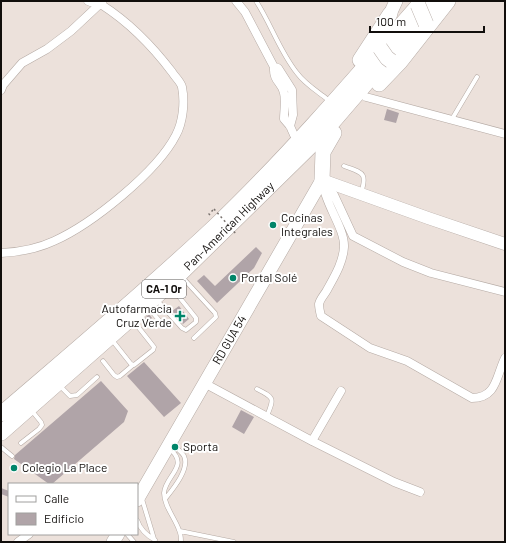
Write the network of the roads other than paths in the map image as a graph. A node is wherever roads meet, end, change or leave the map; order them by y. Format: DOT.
graph roads {
  1 [pos="88,1"];
  2 [pos="236,1"];
  3 [pos="256,1"];
  4 [pos="438,1"];
  5 [pos="448,1"];
  6 [pos="101,2"];
  7 [pos="418,2"];
  8 [pos="393,8"];
  9 [pos="426,26"];
  10 [pos="380,44"];
  11 [pos="360,60"];
  12 [pos="395,61"];
  13 [pos="477,77"];
  14 [pos="1,90"];
  15 [pos="366,96"];
  16 [pos="327,99"];
  17 [pos="452,120"];
  18 [pos="292,131"];
  19 [pos="334,133"];
  20 [pos="505,134"];
  21 [pos="305,164"];
  22 [pos="344,166"];
  23 [pos="322,180"];
  24 [pos="361,194"];
  25 [pos="212,220"];
  26 [pos="353,236"];
  27 [pos="344,239"];
  28 [pos="505,244"];
  29 [pos="1,253"];
  30 [pos="197,259"];
  31 [pos="180,274"];
  32 [pos="169,285"];
  33 [pos="505,292"];
  34 [pos="150,301"];
  35 [pos="163,325"];
  36 [pos="139,328"];
  37 [pos="110,337"];
  38 [pos="194,338"];
  39 [pos="505,358"];
  40 [pos="103,361"];
  41 [pos="133,365"];
  42 [pos="97,377"];
  43 [pos="57,383"];
  44 [pos="204,383"];
  45 [pos="257,389"];
  46 [pos="341,391"];
  47 [pos="29,408"];
  48 [pos="1,414"];
  49 [pos="268,416"];
  50 [pos="1,433"];
  51 [pos="312,441"];
  52 [pos="21,443"];
  53 [pos="169,445"];
  54 [pos="1,446"];
  55 [pos="12,456"];
  56 [pos="420,492"];
  57 [pos="139,497"];
  58 [pos="165,499"];
  59 [pos="138,522"];
  60 [pos="180,531"];
  61 [pos="28,535"];
  62 [pos="119,538"];
  63 [pos="212,540"];
  64 [pos="155,541"];
  65 [pos="18,542"];
  66 [pos="134,542"];
  67 [pos="181,542"];
  68 [pos="233,542"];
  1 -- 6 [label="street"];
  2 -- 18 [label="street"];
  3 -- 16 [label="lane"];
  4 -- 30 [label="highway, Pan-American Highway / CA-1 Or"];
  5 -- 9 [label="highway"];
  6 -- 14 [label="street"];
  6 -- 29 [label="street"];
  7 -- 9 [label="highway, bridge"];
  7 -- 10 [label="highway"];
  7 -- 25 [label="highway, Pan-American Highway / CA-1 Or"];
  8 -- 10 [label="highway"];
  8 -- 11 [label="highway"];
  9 -- 12 [label="highway"];
  10 -- 11 [label="highway"];
  10 -- 12 [label="highway, bridge"];
  11 -- 16 [label="highway"];
  12 -- 15 [label="highway"];
  13 -- 17 [label="lane"];
  15 -- 17 [label="street"];
  15 -- 19 [label="highway"];
  16 -- 18 [label="highway"];
  17 -- 20 [label="street"];
  18 -- 25 [label="highway"];
  19 -- 21 [label="highway"];
  19 -- 23 [label="highway"];
  21 -- 23 [label="highway"];
  21 -- 30 [label="highway"];
  22 -- 24 [label="lane"];
  23 -- 24 [label="street"];
  23 -- 26 [label="street"];
  23 -- 27 [label="street"];
  23 -- 44 [label="main road, RD GUA 54"];
  24 -- 28 [label="street"];
  25 -- 48 [label="highway, Pan-American Highway / CA-1 Or"];
  26 -- 27 [label="street"];
  26 -- 33 [label="street"];
  27 -- 39 [label="street"];
  30 -- 31 [label="highway, Pan-American Highway / CA-1 Or"];
  31 -- 32 [label="highway, Pan-American Highway / CA-1 Or"];
  31 -- 38 [label="lane"];
  32 -- 34 [label="highway, Pan-American Highway / CA-1 Or"];
  32 -- 34 [label="lane"];
  34 -- 35 [label="lane"];
  34 -- 37 [label="highway, Pan-American Highway / CA-1 Or"];
  36 -- 41 [label="lane"];
  37 -- 41 [label="lane"];
  37 -- 43 [label="highway, Pan-American Highway / CA-1 Or"];
  40 -- 41 [label="lane"];
  42 -- 43 [label="lane"];
  43 -- 47 [label="highway, Pan-American Highway / CA-1 Or"];
  44 -- 49 [label="street"];
  44 -- 53 [label="main road, RD GUA 54"];
  45 -- 49 [label="lane"];
  46 -- 51 [label="street"];
  47 -- 50 [label="highway, Pan-American Highway / CA-1 Or"];
  47 -- 52 [label="lane"];
  49 -- 51 [label="street"];
  51 -- 56 [label="street"];
  53 -- 57 [label="main road, RD GUA 54"];
  53 -- 58 [label="lane"];
  53 -- 58 [label="lane"];
  54 -- 55 [label="lane"];
  57 -- 64 [label="lane"];
  58 -- 60 [label="lane"];
  59 -- 64 [label="lane"];
  60 -- 63 [label="lane"];
  60 -- 67 [label="lane"];
  61 -- 65 [label="street"];
  62 -- 66 [label="lane"];
  63 -- 68 [label="lane"];
}
